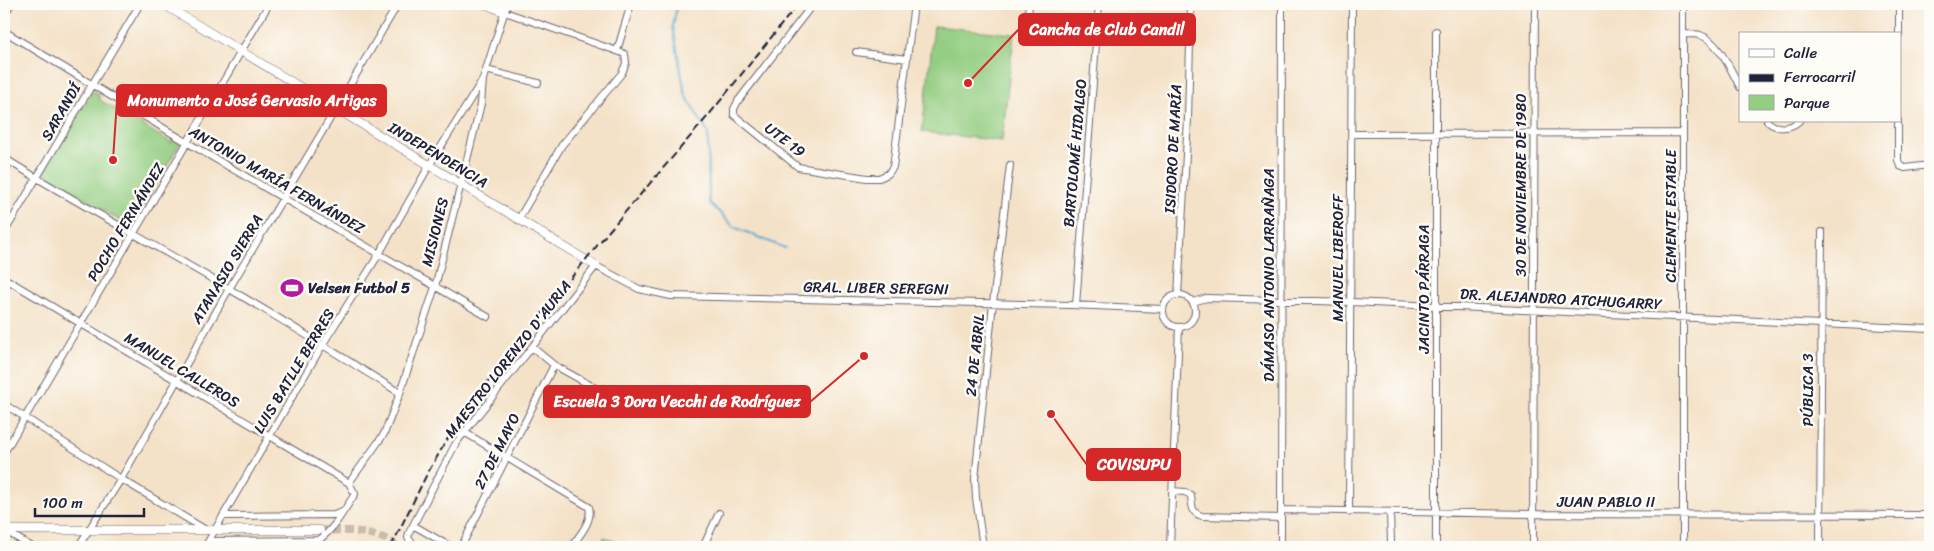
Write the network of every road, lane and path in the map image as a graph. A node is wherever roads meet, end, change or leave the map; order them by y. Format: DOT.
graph roads {
  1 [pos="11,4"];
  2 [pos="140,4"];
  3 [pos="163,4"];
  4 [pos="269,4"];
  5 [pos="398,4"];
  6 [pos="484,4"];
  7 [pos="507,4"];
  8 [pos="631,4"];
  9 [pos="813,4"];
  10 [pos="914,4"];
  11 [pos="1029,4"];
  12 [pos="1099,4"];
  13 [pos="1191,4"];
  14 [pos="1282,4"];
  15 [pos="1352,4"];
  16 [pos="1535,4"];
  17 [pos="1683,4"];
  18 [pos="1899,4"];
  19 [pos="505,12"];
  20 [pos="4,15"];
  21 [pos="1026,28"];
  22 [pos="4,31"];
  23 [pos="1436,31"];
  24 [pos="1899,32"];
  25 [pos="1684,34"];
  26 [pos="240,51"];
  27 [pos="617,51"];
  28 [pos="856,52"];
  29 [pos="907,59"];
  30 [pos="486,70"];
  31 [pos="483,79"];
  32 [pos="538,83"];
  33 [pos="91,84"];
  34 [pos="1739,85"];
  35 [pos="336,109"];
  36 [pos="1768,122"];
  37 [pos="1798,122"];
  38 [pos="1898,122"];
  39 [pos="1683,133"];
  40 [pos="1352,134"];
  41 [pos="1436,134"];
  42 [pos="1533,134"];
  43 [pos="188,143"];
  44 [pos="4,158"];
  45 [pos="1010,164"];
  46 [pos="1930,165"];
  47 [pos="429,166"];
  48 [pos="36,178"];
  49 [pos="460,185"];
  50 [pos="284,198"];
  51 [pos="518,220"];
  52 [pos="4,232"];
  53 [pos="1822,232"];
  54 [pos="133,234"];
  55 [pos="379,254"];
  56 [pos="596,266"];
  57 [pos="4,278"];
  58 [pos="435,287"];
  59 [pos="229,289"];
  60 [pos="1178,295"];
  61 [pos="1280,300"];
  62 [pos="1192,302"];
  63 [pos="1351,302"];
  64 [pos="993,303"];
  65 [pos="1076,305"];
  66 [pos="1436,306"];
  67 [pos="1163,309"];
  68 [pos="1533,310"];
  69 [pos="488,317"];
  70 [pos="1684,318"];
  71 [pos="80,324"];
  72 [pos="1821,324"];
  73 [pos="1179,327"];
  74 [pos="1930,329"];
  75 [pos="323,344"];
  76 [pos="532,347"];
  77 [pos="554,365"];
  78 [pos="176,381"];
  79 [pos="400,393"];
  80 [pos="608,395"];
  81 [pos="4,404"];
  82 [pos="25,417"];
  83 [pos="464,432"];
  84 [pos="269,437"];
  85 [pos="4,453"];
  86 [pos="508,458"];
  87 [pos="121,478"];
  88 [pos="349,484"];
  89 [pos="1172,490"];
  90 [pos="342,512"];
  91 [pos="1349,512"];
  92 [pos="1390,512"];
  93 [pos="719,513"];
  94 [pos="1436,513"];
  95 [pos="1281,514"];
  96 [pos="1533,514"];
  97 [pos="1682,514"];
  98 [pos="1820,515"];
  99 [pos="1930,515"];
  100 [pos="223,516"];
  101 [pos="413,525"];
  102 [pos="90,529"];
  103 [pos="4,530"];
  104 [pos="211,530"];
  105 [pos="320,530"];
  106 [pos="209,541"];
  107 [pos="32,547"];
  108 [pos="78,547"];
  109 [pos="205,547"];
  110 [pos="416,547"];
  111 [pos="451,547"];
  112 [pos="461,547"];
  113 [pos="571,547"];
  114 [pos="703,547"];
  115 [pos="984,547"];
  116 [pos="1170,547"];
  117 [pos="1281,547"];
  118 [pos="1388,547"];
  119 [pos="1436,547"];
  120 [pos="1533,547"];
  121 [pos="1682,547"];
  122 [pos="1820,547"];
  1 -- 20 [label="street"];
  2 -- 33 [label="street, SARANDÍ"];
  3 -- 26 [label="street, INDEPENDENCIA"];
  4 -- 26 [label="street, POCHO FERNÁNDEZ"];
  5 -- 35 [label="street, ATANASIO SIERRA"];
  6 -- 19 [label="street"];
  7 -- 19 [label="street, MISIONES"];
  8 -- 27 [label="street"];
  9 -- 29 [label="street, UTE 19"];
  10 -- 29 [label="street"];
  11 -- 21 [label="street"];
  12 -- 65 [label="street, BARTOLOMÉ HIDALGO"];
  13 -- 60 [label="street, ISIDORO DE MARÍA"];
  14 -- 61 [label="street, DÁMASO ANTONIO LARRAÑAGA"];
  15 -- 40 [label="street, MANUEL LIBEROFF"];
  16 -- 42 [label="street, 30 DE NOVIEMBRE DE 1980"];
  17 -- 25 [label="street, CLEMENTE ESTABLE"];
  18 -- 24 [label="street"];
  19 -- 27 [label="street"];
  19 -- 30 [label="street, MISIONES"];
  22 -- 33 [label="street, ANTONIO MARÍA FERNÁNDEZ"];
  23 -- 41 [label="street, JACINTO PÁRRAGA"];
  25 -- 34 [label="street"];
  25 -- 39 [label="street, CLEMENTE ESTABLE"];
  26 -- 35 [label="street, INDEPENDENCIA"];
  26 -- 43 [label="street, POCHO FERNÁNDEZ"];
  27 -- 51 [label="street"];
  28 -- 29 [label="street"];
  30 -- 31 [label="street, MISIONES"];
  30 -- 32 [label="street"];
  31 -- 47 [label="street, LUIS BATLLE BERRES"];
  31 -- 49 [label="street, MISIONES"];
  33 -- 43 [label="street, ANTONIO MARÍA FERNÁNDEZ"];
  33 -- 48 [label="street, SARANDÍ"];
  35 -- 47 [label="street, INDEPENDENCIA"];
  35 -- 50 [label="street, ATANASIO SIERRA"];
  36 -- 37 [label="street"];
  38 -- 46 [label="street"];
  39 -- 42 [label="street"];
  39 -- 70 [label="street, CLEMENTE ESTABLE"];
  40 -- 41 [label="street"];
  40 -- 63 [label="street, MANUEL LIBEROFF"];
  41 -- 42 [label="street"];
  41 -- 66 [label="street, JACINTO PÁRRAGA"];
  42 -- 68 [label="street, 30 DE NOVIEMBRE DE 1980"];
  43 -- 50 [label="street, ANTONIO MARÍA FERNÁNDEZ"];
  43 -- 54 [label="street, POCHO FERNÁNDEZ"];
  44 -- 48 [label="street"];
  45 -- 64 [label="street, 24 DE ABRIL"];
  47 -- 49 [label="street, INDEPENDENCIA"];
  47 -- 55 [label="street, LUIS BATLLE BERRES"];
  48 -- 52 [label="street, SARANDÍ"];
  48 -- 54 [label="street"];
  49 -- 51 [label="street, INDEPENDENCIA"];
  49 -- 58 [label="street, MISIONES"];
  50 -- 55 [label="street, ANTONIO MARÍA FERNÁNDEZ"];
  50 -- 59 [label="street, ATANASIO SIERRA"];
  51 -- 56 [label="street, INDEPENDENCIA"];
  53 -- 72 [label="street, PÚBLICA 3"];
  54 -- 59 [label="street"];
  54 -- 71 [label="street, POCHO FERNÁNDEZ"];
  55 -- 58 [label="street, ANTONIO MARÍA FERNÁNDEZ"];
  55 -- 75 [label="street, LUIS BATLLE BERRES"];
  56 -- 64 [label="street, GRAL. LIBER SEREGNI"];
  56 -- 76 [label="street, MAESTRO LORENZO D'AURIA"];
  57 -- 71 [label="street, MANUEL CALLEROS"];
  58 -- 69 [label="street, ANTONIO MARÍA FERNÁNDEZ"];
  58 -- 79 [label="street, MISIONES"];
  59 -- 75 [label="street"];
  59 -- 78 [label="street, ATANASIO SIERRA"];
  60 -- 62 [label="street"];
  60 -- 67 [label="street"];
  61 -- 62 [label="street, DR. ALEJANDRO ATCHUGARRY"];
  61 -- 63 [label="street, DR. ALEJANDRO ATCHUGARRY"];
  61 -- 95 [label="street, DÁMASO ANTONIO LARRAÑAGA"];
  62 -- 73 [label="street"];
  63 -- 66 [label="street, DR. ALEJANDRO ATCHUGARRY"];
  63 -- 91 [label="street, MANUEL LIBEROFF"];
  64 -- 65 [label="street, GRAL. LIBER SEREGNI"];
  64 -- 115 [label="street, 24 DE ABRIL"];
  65 -- 67 [label="street, GRAL. LIBER SEREGNI"];
  66 -- 68 [label="street, DR. ALEJANDRO ATCHUGARRY"];
  66 -- 94 [label="street, JACINTO PÁRRAGA"];
  67 -- 73 [label="street"];
  68 -- 70 [label="street, DR. ALEJANDRO ATCHUGARRY"];
  68 -- 96 [label="street, 30 DE NOVIEMBRE DE 1980"];
  70 -- 72 [label="street, DR. ALEJANDRO ATCHUGARRY"];
  70 -- 97 [label="street, CLEMENTE ESTABLE"];
  71 -- 78 [label="street, MANUEL CALLEROS"];
  71 -- 82 [label="street, POCHO FERNÁNDEZ"];
  72 -- 74 [label="street, DR. ALEJANDRO ATCHUGARRY"];
  72 -- 98 [label="street, PÚBLICA 3"];
  73 -- 89 [label="street"];
  75 -- 79 [label="street"];
  75 -- 84 [label="street, LUIS BATLLE BERRES"];
  76 -- 77 [label="street"];
  76 -- 83 [label="street, MAESTRO LORENZO D'AURIA"];
  77 -- 80 [label="street"];
  77 -- 86 [label="street, 27 DE MAYO"];
  78 -- 84 [label="street, MANUEL CALLEROS"];
  78 -- 87 [label="street, ATANASIO SIERRA"];
  79 -- 88 [label="street, MISIONES"];
  81 -- 82 [label="street"];
  82 -- 85 [label="street, POCHO FERNÁNDEZ"];
  82 -- 87 [label="street"];
  83 -- 86 [label="street"];
  83 -- 101 [label="street, MAESTRO LORENZO D'AURIA"];
  84 -- 88 [label="street, MANUEL CALLEROS"];
  84 -- 100 [label="street, LUIS BATLLE BERRES"];
  86 -- 112 [label="street, 27 DE MAYO"];
  86 -- 113 [label="street"];
  87 -- 102 [label="street, ATANASIO SIERRA"];
  87 -- 104 [label="street"];
  88 -- 90 [label="street"];
  89 -- 95 [label="street, JUAN PABLO II"];
  89 -- 116 [label="street"];
  90 -- 100 [label="street"];
  90 -- 106 [label="street"];
  91 -- 92 [label="street, JUAN PABLO II"];
  91 -- 95 [label="street, JUAN PABLO II"];
  92 -- 94 [label="street, JUAN PABLO II"];
  92 -- 118 [label="street"];
  93 -- 114 [label="street"];
  94 -- 96 [label="street, JUAN PABLO II"];
  94 -- 119 [label="street, JACINTO PÁRRAGA"];
  95 -- 117 [label="street, DÁMASO ANTONIO LARRAÑAGA"];
  96 -- 97 [label="street, JUAN PABLO II"];
  96 -- 120 [label="street, 30 DE NOVIEMBRE DE 1980"];
  97 -- 98 [label="street, JUAN PABLO II"];
  97 -- 121 [label="street, CLEMENTE ESTABLE"];
  98 -- 99 [label="street, JUAN PABLO II"];
  98 -- 122 [label="street, PÚBLICA 3"];
  100 -- 104 [label="street, LUIS BATLLE BERRES"];
  101 -- 110 [label="street"];
  101 -- 111 [label="street"];
  102 -- 103 [label="street"];
  102 -- 104 [label="street"];
  102 -- 108 [label="street, ATANASIO SIERRA"];
  103 -- 107 [label="street"];
  104 -- 105 [label="street"];
  104 -- 106 [label="street, LUIS BATLLE BERRES"];
  106 -- 109 [label="street, LUIS BATLLE BERRES"];
}
